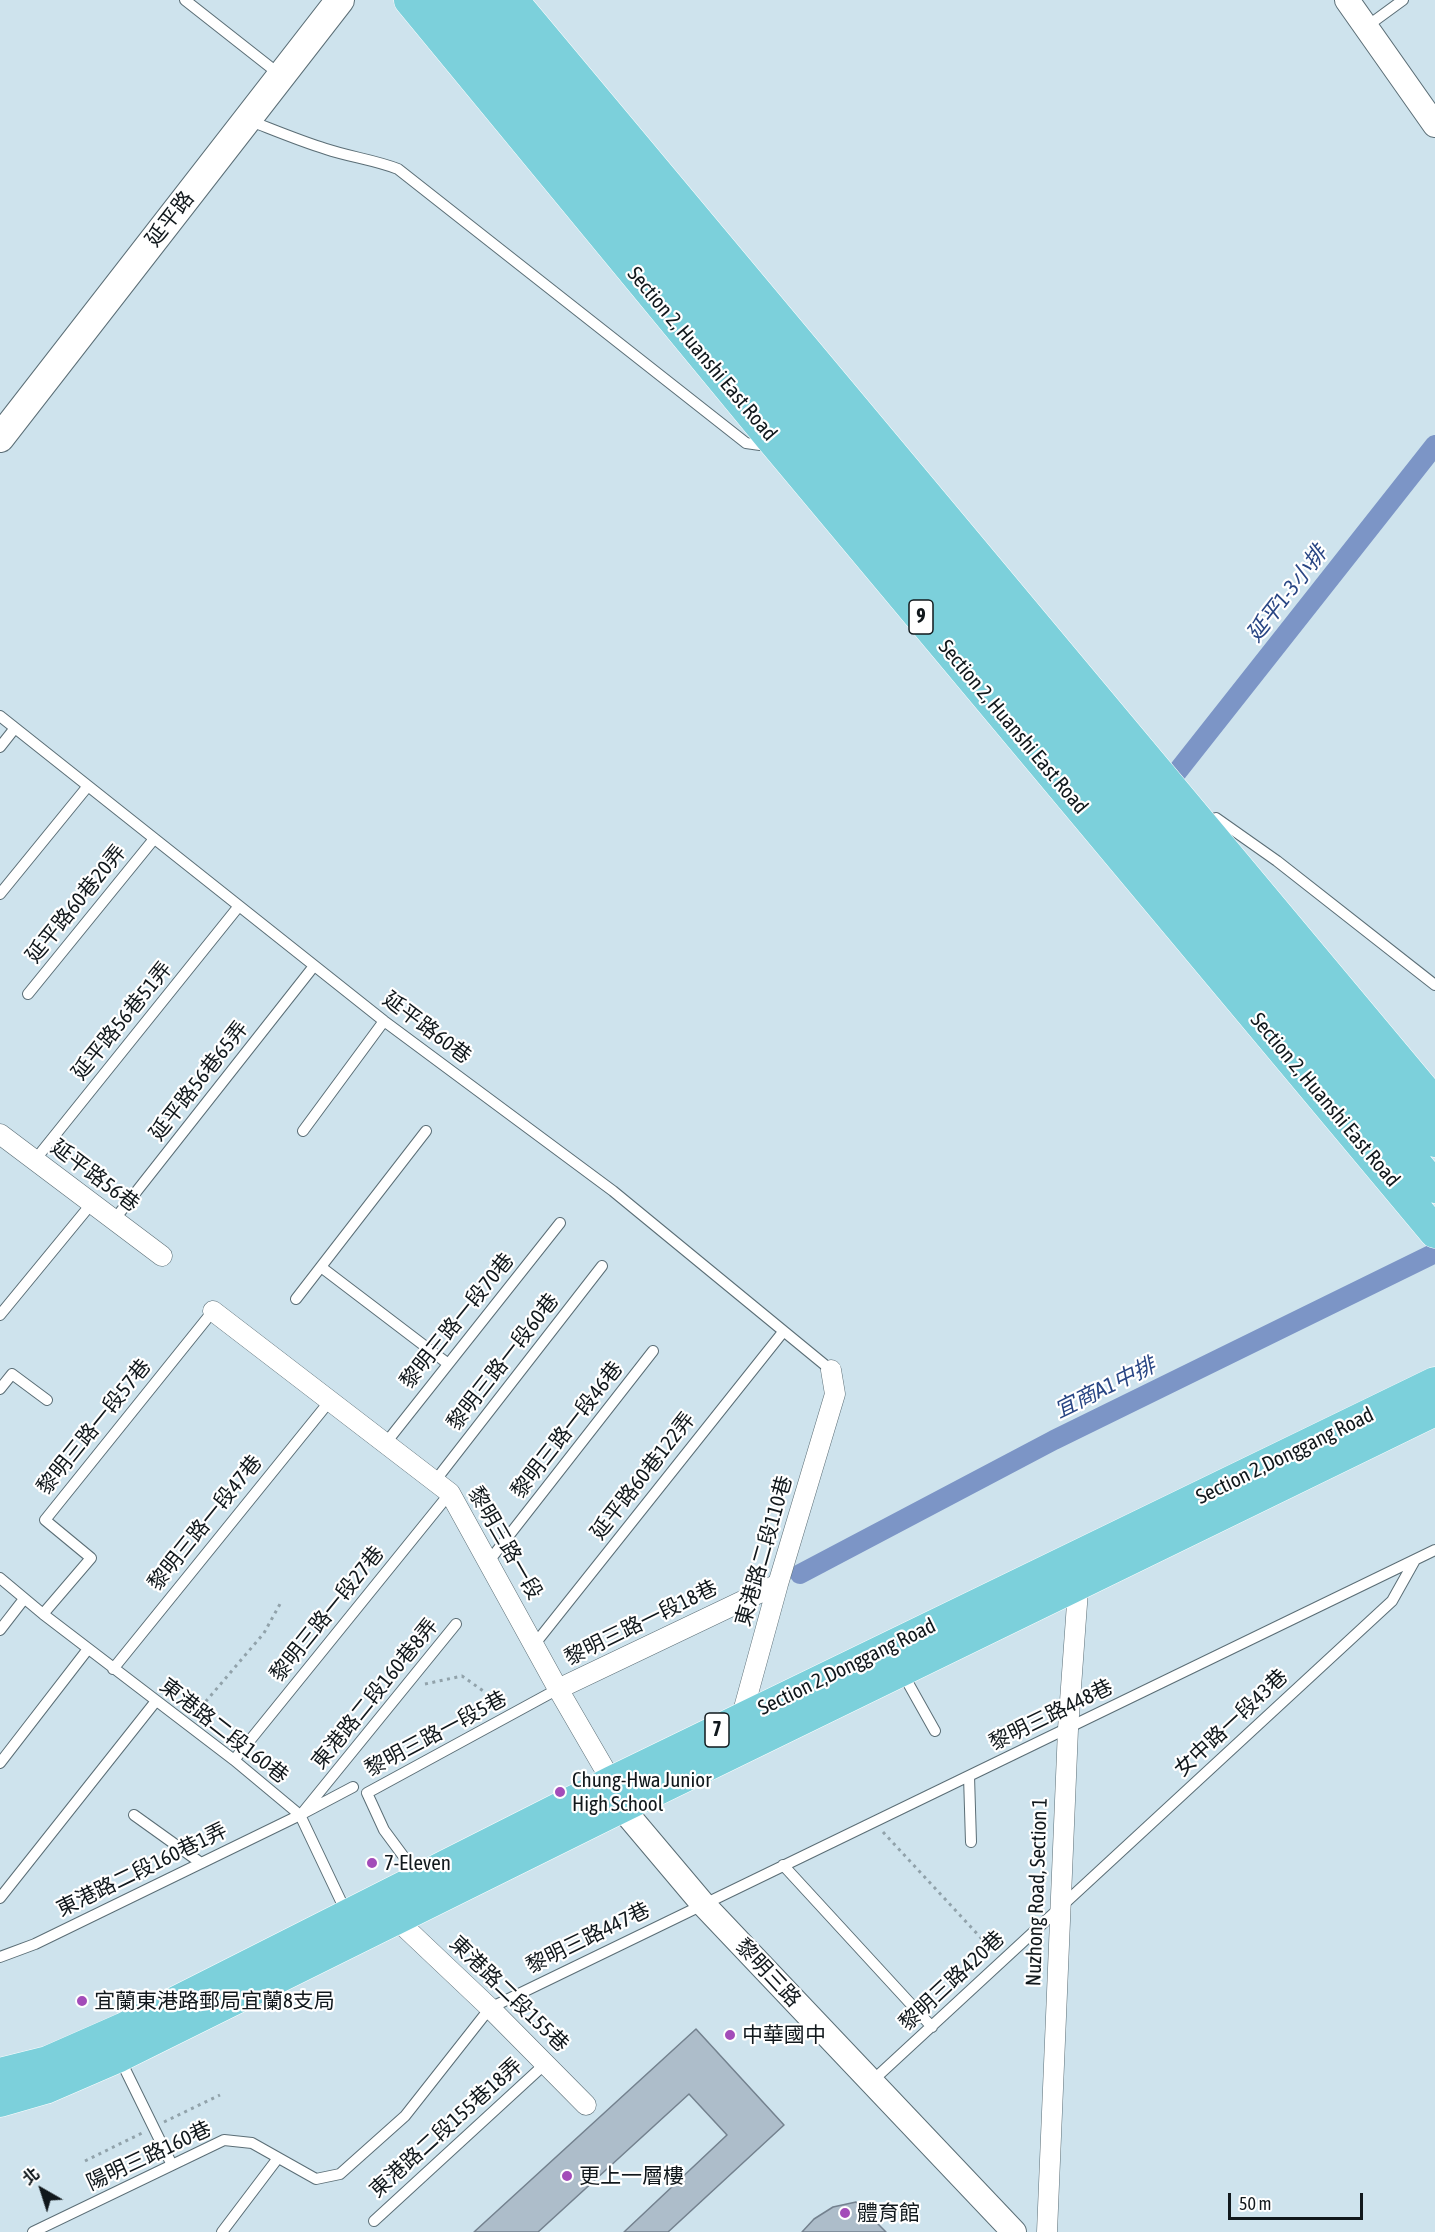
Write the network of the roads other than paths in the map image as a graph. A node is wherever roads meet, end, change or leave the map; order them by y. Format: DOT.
graph roads {
  1 [pos="185,0"];
  2 [pos="340,0"];
  3 [pos="410,0"];
  4 [pos="441,0"];
  5 [pos="478,0"];
  6 [pos="512,0"];
  7 [pos="1347,0"];
  8 [pos="1403,0"];
  9 [pos="1366,27"];
  10 [pos="282,76"];
  11 [pos="248,119"];
  12 [pos="1435,125"];
  13 [pos="804,412"];
  14 [pos="0,438"];
  15 [pos="0,716"];
  16 [pos="15,728"];
  17 [pos="0,747"];
  18 [pos="88,786"];
  19 [pos="154,839"];
  20 [pos="1172,852"];
  21 [pos="0,894"];
  22 [pos="239,906"];
  23 [pos="314,966"];
  24 [pos="1435,985"];
  25 [pos="28,994"];
  26 [pos="384,1021"];
  27 [pos="1435,1104"];
  28 [pos="303,1131"];
  29 [pos="426,1131"];
  30 [pos="0,1134"];
  31 [pos="1435,1141"];
  32 [pos="35,1160"];
  33 [pos="1435,1187"];
  34 [pos="92,1203"];
  35 [pos="114,1220"];
  36 [pos="560,1223"];
  37 [pos="1435,1232"];
  38 [pos="162,1256"];
  39 [pos="602,1266"];
  40 [pos="321,1267"];
  41 [pos="296,1299"];
  42 [pos="213,1311"];
  43 [pos="0,1316"];
  44 [pos="783,1332"];
  45 [pos="653,1351"];
  46 [pos="447,1364"];
  47 [pos="831,1370"];
  48 [pos="1435,1383"];
  49 [pos="0,1389"];
  50 [pos="47,1400"];
  51 [pos="329,1402"];
  52 [pos="1435,1410"];
  53 [pos="385,1444"];
  54 [pos="442,1487"];
  55 [pos="1435,1550"];
  56 [pos="1082,1554"];
  57 [pos="1415,1559"];
  58 [pos="489,1560"];
  59 [pos="0,1578"];
  60 [pos="778,1584"];
  61 [pos="1078,1585"];
  62 [pos="24,1599"];
  63 [pos="43,1614"];
  64 [pos="456,1624"];
  65 [pos="0,1630"];
  66 [pos="534,1645"];
  67 [pos="88,1649"];
  68 [pos="113,1668"];
  69 [pos="901,1671"];
  70 [pos="558,1689"];
  71 [pos="156,1701"];
  72 [pos="1068,1729"];
  73 [pos="747,1731"];
  74 [pos="935,1731"];
  75 [pos="234,1760"];
  76 [pos="0,1762"];
  77 [pos="969,1776"];
  78 [pos="353,1787"];
  79 [pos="617,1794"];
  80 [pos="134,1815"];
  81 [pos="300,1815"];
  82 [pos="971,1842"];
  83 [pos="201,1863"];
  84 [pos="783,1865"];
  85 [pos="420,1879"];
  86 [pos="0,1898"];
  87 [pos="702,1903"];
  88 [pos="1060,1907"];
  89 [pos="372,1917"];
  90 [pos="0,1957"];
  91 [pos="490,2008"];
  92 [pos="932,2026"];
  93 [pos="119,2056"];
  94 [pos="545,2064"];
  95 [pos="0,2074"];
  96 [pos="870,2083"];
  97 [pos="45,2088"];
  98 [pos="0,2101"];
  99 [pos="586,2105"];
  100 [pos="0,2118"];
  101 [pos="278,2158"];
  102 [pos="172,2165"];
  103 [pos="374,2221"];
  104 [pos="33,2232"];
  105 [pos="222,2232"];
  106 [pos="1014,2232"];
  107 [pos="1047,2232"];
  1 -- 10 [label="lane"];
  2 -- 10 [label="main road, 延平路"];
  3 -- 13 [label="main road, Section 2, Huanshi East Road / 9"];
  4 -- 13 [label="main road, Section 2, Huanshi East Road / 9"];
  5 -- 13 [label="main road, Section 2, Huanshi East Road / 9"];
  6 -- 13 [label="main road, Section 2, Huanshi East Road / 9"];
  7 -- 9 [label="street"];
  8 -- 9 [label="lane"];
  9 -- 12 [label="street"];
  10 -- 11 [label="main road, 延平路"];
  11 -- 13 [label="lane"];
  11 -- 14 [label="main road, 延平路"];
  13 -- 20 [label="main road, Section 2, Huanshi East Road / 9"];
  13 -- 20 [label="main road, Section 2, Huanshi East Road / 9"];
  15 -- 16 [label="lane, 延平路60巷"];
  16 -- 17 [label="lane"];
  16 -- 18 [label="lane, 延平路60巷"];
  18 -- 19 [label="lane, 延平路60巷"];
  18 -- 21 [label="lane"];
  19 -- 22 [label="lane, 延平路60巷"];
  19 -- 25 [label="lane, 延平路60巷20弄"];
  20 -- 24 [label="lane"];
  20 -- 27 [label="main road, Section 2, Huanshi East Road / 9"];
  20 -- 31 [label="main road, Section 2, Huanshi East Road / 9"];
  20 -- 33 [label="main road, Section 2, Huanshi East Road / 9"];
  20 -- 37 [label="main road, Section 2, Huanshi East Road / 9"];
  22 -- 23 [label="lane, 延平路60巷"];
  22 -- 32 [label="lane, 延平路56巷51弄"];
  23 -- 26 [label="lane, 延平路60巷"];
  23 -- 35 [label="lane, 延平路56巷65弄"];
  26 -- 28 [label="lane"];
  26 -- 44 [label="lane, 延平路60巷"];
  29 -- 40 [label="lane"];
  30 -- 32 [label="street, 延平路56巷"];
  32 -- 34 [label="street, 延平路56巷"];
  34 -- 35 [label="street, 延平路56巷"];
  34 -- 43 [label="lane"];
  35 -- 38 [label="street, 延平路56巷"];
  36 -- 46 [label="lane, 黎明三路一段70巷"];
  39 -- 54 [label="lane, 黎明三路一段60巷"];
  40 -- 41 [label="lane"];
  40 -- 46 [label="lane"];
  42 -- 51 [label="street, 黎明三路一段"];
  42 -- 63 [label="lane, 黎明三路一段57巷"];
  44 -- 47 [label="lane, 延平路60巷"];
  44 -- 66 [label="lane, 延平路60巷122弄"];
  45 -- 58 [label="lane, 黎明三路一段46巷"];
  46 -- 53 [label="lane, 黎明三路一段70巷"];
  47 -- 60 [label="street, 東港路二段110巷"];
  48 -- 56 [label="main road, Section 2,Donggang Road / 7"];
  49 -- 50 [label="lane"];
  51 -- 53 [label="street, 黎明三路一段"];
  51 -- 68 [label="lane, 黎明三路一段47巷"];
  52 -- 61 [label="main road, Section 2,Donggang Road / 7"];
  53 -- 54 [label="street, 黎明三路一段"];
  54 -- 58 [label="street, 黎明三路一段"];
  54 -- 75 [label="lane, 黎明三路一段27巷"];
  55 -- 57 [label="lane, 黎明三路448巷"];
  56 -- 61 [label="street, Nuzhong Road, Section 1"];
  56 -- 73 [label="main road, Section 2,Donggang Road / 7"];
  57 -- 72 [label="lane, 黎明三路448巷"];
  57 -- 88 [label="lane, 女中路一段43巷"];
  58 -- 66 [label="street, 黎明三路一段"];
  59 -- 62 [label="lane, 東港路二段160巷"];
  60 -- 70 [label="street, 黎明三路一段18巷"];
  60 -- 73 [label="street, 東港路二段110巷"];
  61 -- 69 [label="main road, Section 2,Donggang Road / 7"];
  61 -- 72 [label="street, Nuzhong Road, Section 1"];
  62 -- 63 [label="lane, 東港路二段160巷"];
  62 -- 65 [label="lane"];
  63 -- 67 [label="lane, 東港路二段160巷"];
  64 -- 81 [label="lane, 東港路二段160巷8弄"];
  66 -- 70 [label="street, 黎明三路一段"];
  67 -- 68 [label="lane, 東港路二段160巷"];
  67 -- 76 [label="lane"];
  68 -- 71 [label="lane, 東港路二段160巷"];
  69 -- 73 [label="main road, Section 2,Donggang Road / 7"];
  69 -- 74 [label="lane"];
  70 -- 79 [label="street, 黎明三路一段"];
  70 -- 85 [label="lane, 黎明三路一段5巷"];
  71 -- 75 [label="lane, 東港路二段160巷"];
  71 -- 86 [label="lane"];
  72 -- 77 [label="lane, 黎明三路448巷"];
  72 -- 88 [label="street, Nuzhong Road, Section 1"];
  73 -- 79 [label="main road, Section 2,Donggang Road / 7"];
  75 -- 81 [label="lane, 東港路二段160巷"];
  77 -- 82 [label="lane"];
  77 -- 84 [label="lane, 黎明三路448巷"];
  78 -- 81 [label="lane, 東港路二段160巷1弄"];
  79 -- 85 [label="main road, Section 2,Donggang Road / 7"];
  79 -- 87 [label="street, 黎明三路"];
  79 -- 89 [label="main road, Section 2,Donggang Road / 7"];
  80 -- 83 [label="lane"];
  81 -- 83 [label="lane, 東港路二段160巷1弄"];
  81 -- 89 [label="lane, 東港路二段160巷"];
  83 -- 90 [label="lane, 東港路二段160巷1弄"];
  84 -- 87 [label="lane, 黎明三路448巷"];
  84 -- 92 [label="lane"];
  85 -- 89 [label="main road, Section 2,Donggang Road / 7"];
  85 -- 89 [label="lane"];
  87 -- 91 [label="lane, 黎明三路447巷"];
  87 -- 96 [label="street, 黎明三路"];
  88 -- 92 [label="lane, 黎明三路420巷"];
  88 -- 107 [label="street, Nuzhong Road, Section 1"];
  89 -- 91 [label="street, 東港路二段155巷"];
  89 -- 93 [label="main road, Section 2,Donggang Road / 7"];
  89 -- 95 [label="main road, Section 2,Donggang Road / 7"];
  91 -- 94 [label="street, 東港路二段155巷"];
  91 -- 101 [label="lane, 陽明三路160巷"];
  92 -- 96 [label="lane, 黎明三路420巷"];
  93 -- 97 [label="main road, Section 2,Donggang Road / 7"];
  93 -- 102 [label="lane"];
  94 -- 99 [label="street, 東港路二段155巷"];
  94 -- 103 [label="lane, 東港路二段155巷18弄"];
  96 -- 106 [label="street, 黎明三路"];
  97 -- 98 [label="main road, Section 2,Donggang Road / 7"];
  97 -- 100 [label="street"];
  101 -- 102 [label="lane, 陽明三路160巷"];
  101 -- 105 [label="lane"];
  102 -- 104 [label="lane, 陽明三路160巷"];
}
